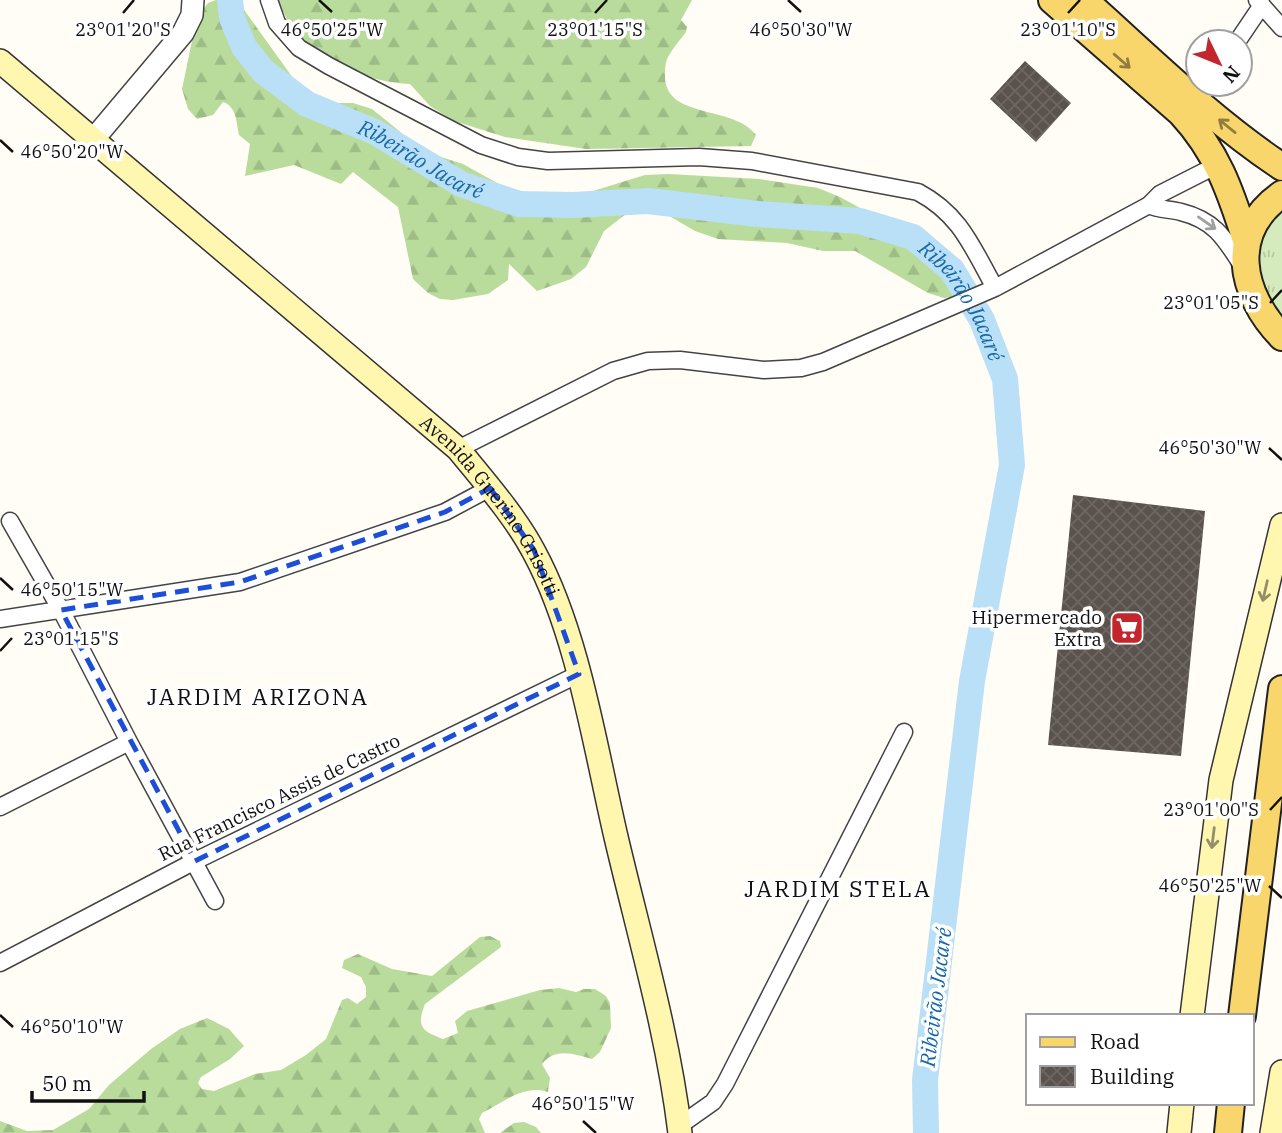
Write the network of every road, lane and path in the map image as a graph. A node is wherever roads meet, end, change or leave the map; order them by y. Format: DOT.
graph roads {
  1 [pos="193,0"];
  2 [pos="269,0"];
  3 [pos="1052,0"];
  4 [pos="1084,0"];
  5 [pos="1259,3"];
  6 [pos="1245,28"];
  7 [pos="1282,28"];
  8 [pos="0,61"];
  9 [pos="1184,77"];
  10 [pos="1209,98"];
  11 [pos="92,141"];
  12 [pos="1219,164"];
  13 [pos="1282,167"];
  14 [pos="1282,194"];
  15 [pos="1149,205"];
  16 [pos="1246,240"];
  17 [pos="1246,271"];
  18 [pos="995,288"];
  19 [pos="1282,337"];
  20 [pos="458,449"];
  21 [pos="490,488"];
  22 [pos="9,521"];
  23 [pos="1282,525"];
  24 [pos="61,610"];
  25 [pos="0,619"];
  26 [pos="579,674"];
  27 [pos="1282,690"];
  28 [pos="904,732"];
  29 [pos="129,742"];
  30 [pos="0,807"];
  31 [pos="195,861"];
  32 [pos="215,901"];
  33 [pos="0,962"];
  34 [pos="1192,1014"];
  35 [pos="1242,1014"];
  36 [pos="1282,1072"];
  37 [pos="1182,1105"];
  38 [pos="1231,1105"];
  39 [pos="680,1129"];
  40 [pos="1179,1133"];
  41 [pos="1228,1133"];
  42 [pos="1272,1133"];
  1 -- 11 [label="street"];
  2 -- 18 [label="street"];
  3 -- 12 [label="main road, one-way"];
  4 -- 9 [label="main road"];
  5 -- 6 [label="street"];
  5 -- 7 [label="street"];
  8 -- 11 [label="main road, Avenida Guerino Grisotti"];
  13 -- 10 [label="main road, one-way"];
  11 -- 20 [label="main road, Avenida Guerino Grisotti"];
  12 -- 15 [label="street"];
  12 -- 16 [label="main road"];
  14 -- 16 [label="main road"];
  15 -- 17 [label="street, one-way"];
  15 -- 18 [label="street"];
  16 -- 17 [label="main road"];
  17 -- 19 [label="main road"];
  18 -- 20 [label="street"];
  20 -- 21 [label="main road, Avenida Guerino Grisotti"];
  21 -- 24 [label="street"];
  21 -- 26 [label="main road, Avenida Guerino Grisotti"];
  22 -- 24 [label="street"];
  23 -- 34 [label="main road, one-way"];
  24 -- 25 [label="street"];
  24 -- 29 [label="street"];
  26 -- 31 [label="street, Rua Francisco Assis de Castro"];
  26 -- 39 [label="main road, Avenida Guerino Grisotti"];
  27 -- 35 [label="main road"];
  28 -- 39 [label="street"];
  29 -- 30 [label="street"];
  29 -- 31 [label="street"];
  31 -- 32 [label="street"];
  31 -- 33 [label="street, Rua Francisco Assis de Castro"];
  36 -- 42 [label="main road"];
  37 -- 40 [label="main road"];
  38 -- 41 [label="main road"];
}
